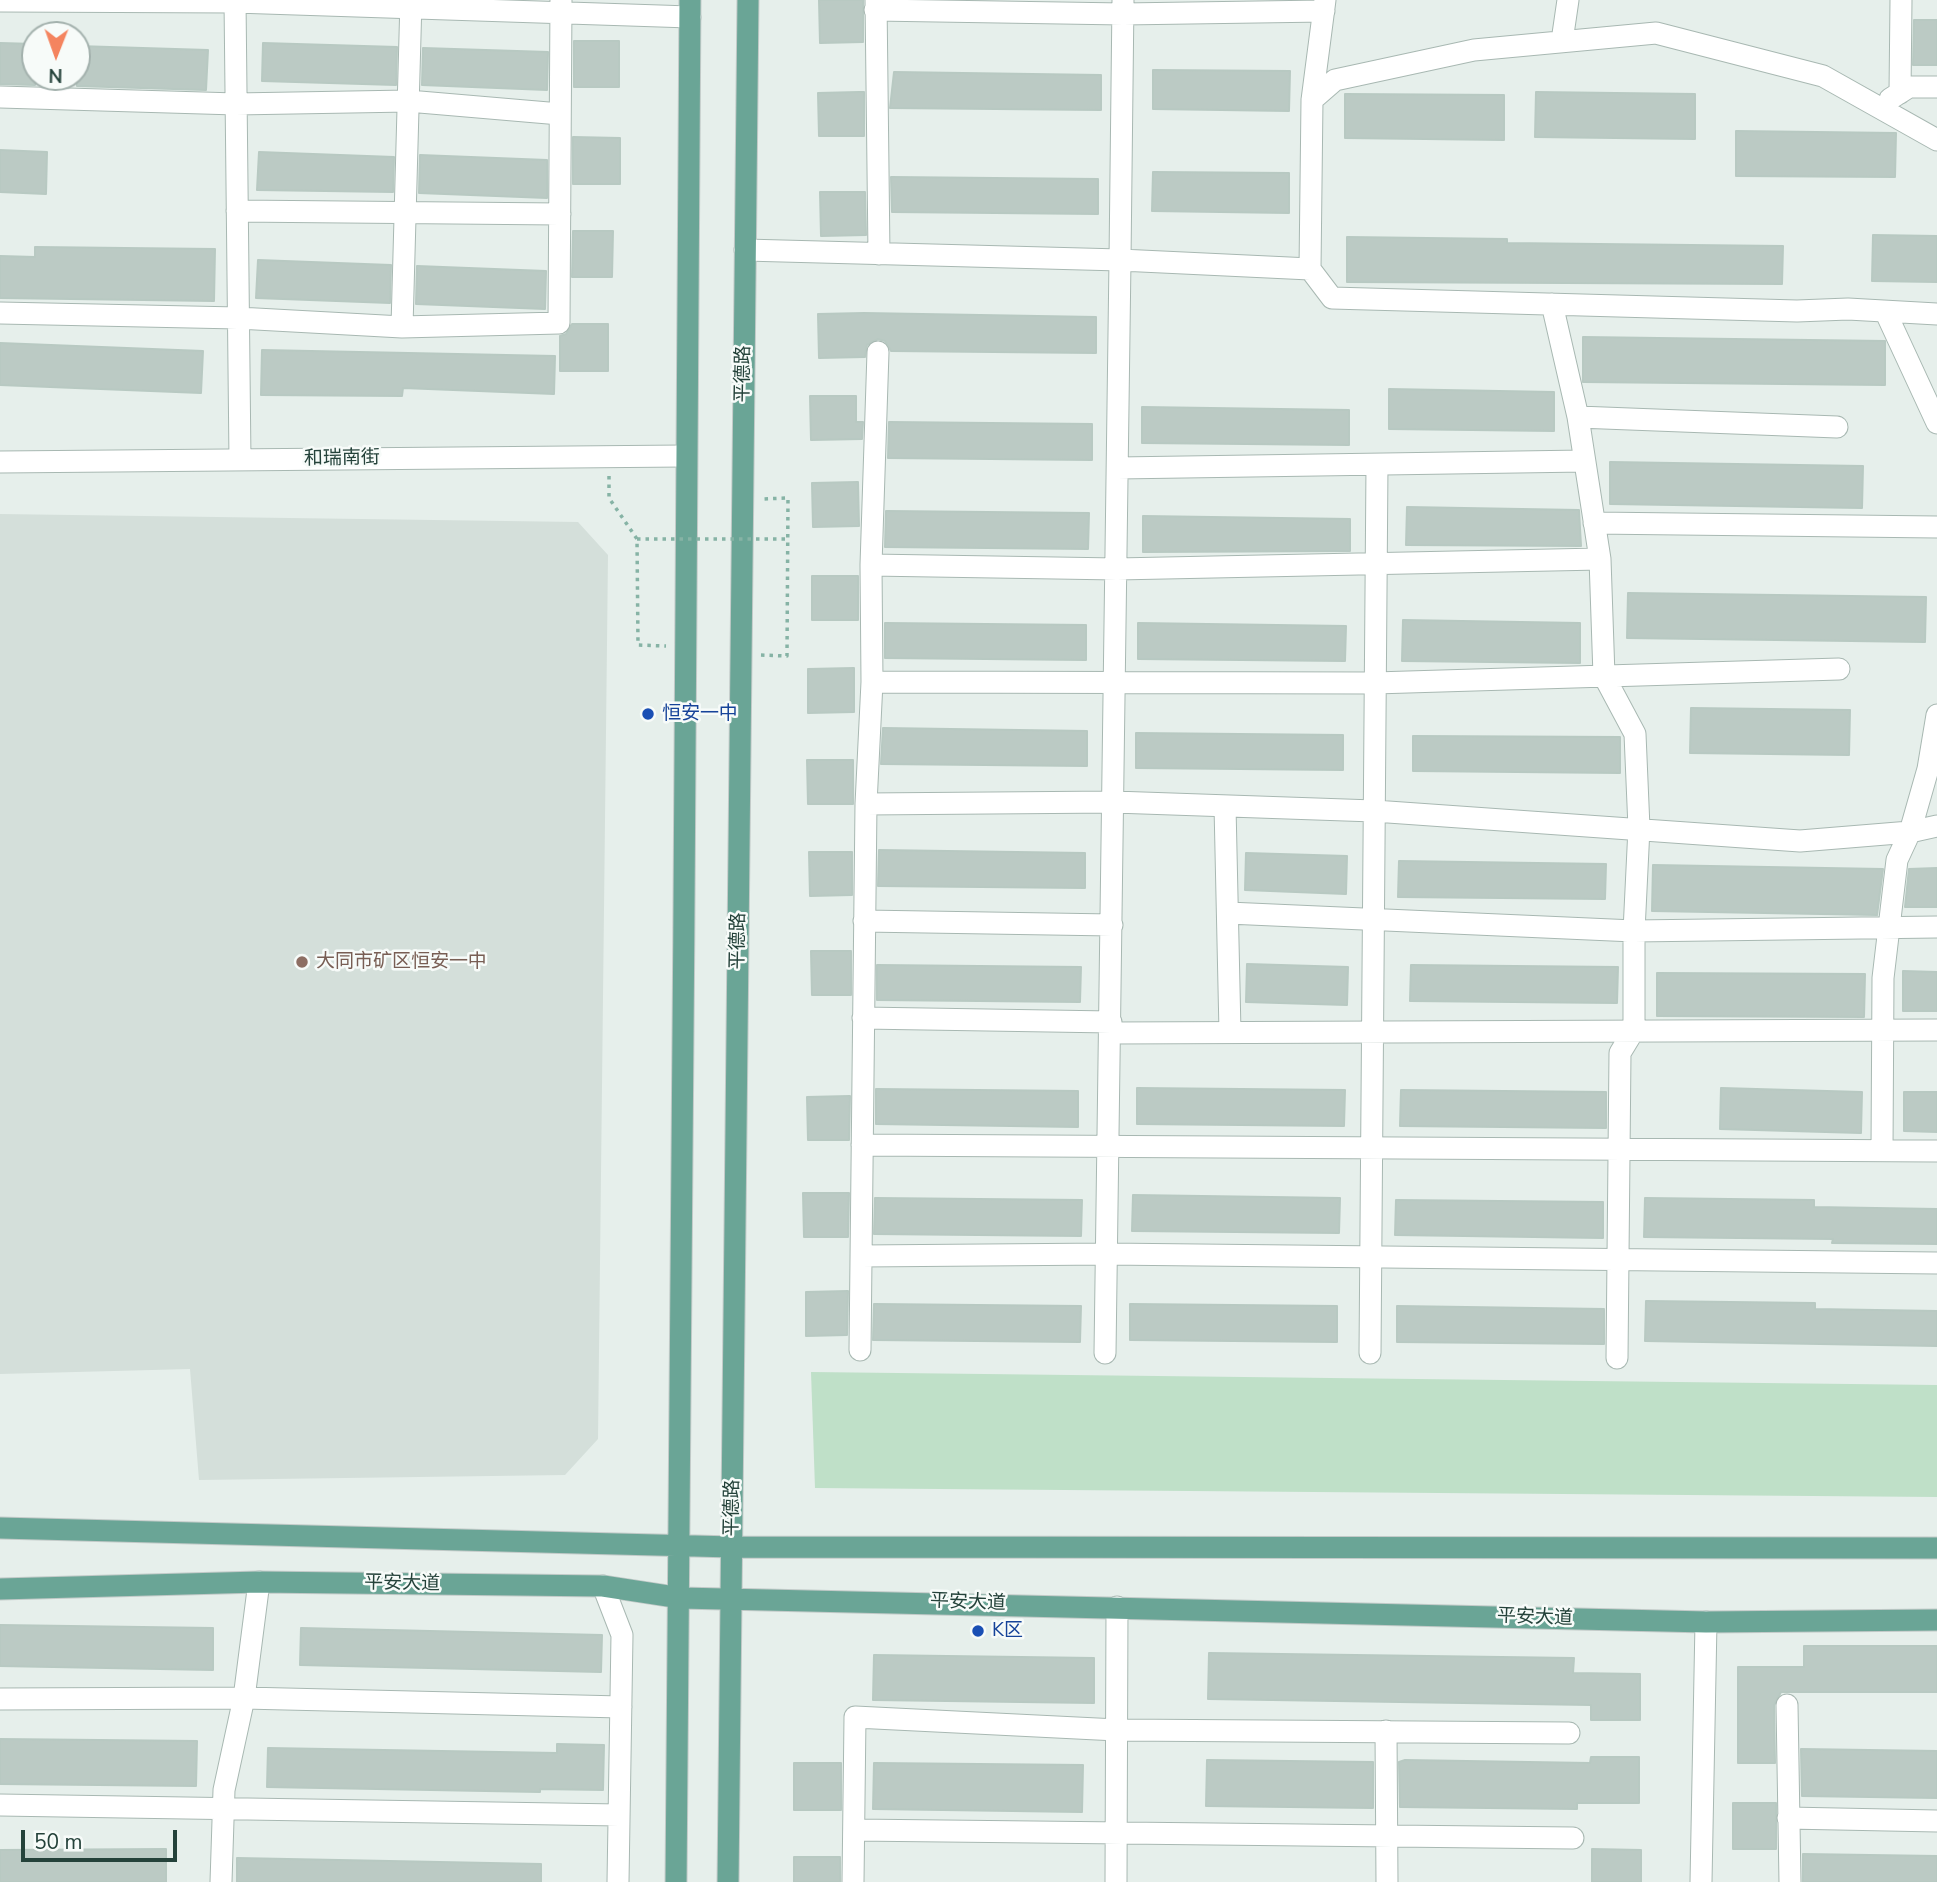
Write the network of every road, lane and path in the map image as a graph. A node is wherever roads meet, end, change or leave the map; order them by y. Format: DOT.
graph roads {
  1 [pos="748,0"];
  2 [pos="1568,0"];
  3 [pos="1901,0"];
  4 [pos="0,1"];
  5 [pos="235,1"];
  6 [pos="411,4"];
  7 [pos="875,5"];
  8 [pos="1325,5"];
  9 [pos="561,7"];
  10 [pos="1123,7"];
  11 [pos="690,9"];
  12 [pos="1562,41"];
  13 [pos="1937,87"];
  14 [pos="1900,93"];
  15 [pos="0,97"];
  16 [pos="1312,100"];
  17 [pos="408,101"];
  18 [pos="236,104"];
  19 [pos="1879,107"];
  20 [pos="560,114"];
  21 [pos="1937,140"];
  22 [pos="237,211"];
  23 [pos="405,211"];
  24 [pos="559,214"];
  25 [pos="745,250"];
  26 [pos="879,254"];
  27 [pos="1120,260"];
  28 [pos="1310,269"];
  29 [pos="1552,304"];
  30 [pos="0,313"];
  31 [pos="1886,313"];
  32 [pos="1937,314"];
  33 [pos="238,318"];
  34 [pos="402,327"];
  35 [pos="878,352"];
  36 [pos="1578,417"];
  37 [pos="1937,423"];
  38 [pos="1837,427"];
  39 [pos="684,456"];
  40 [pos="240,460"];
  41 [pos="1584,461"];
  42 [pos="0,462"];
  43 [pos="1377,465"];
  44 [pos="1118,468"];
  45 [pos="608,498"];
  46 [pos="788,498"];
  47 [pos="1594,523"];
  48 [pos="1937,527"];
  49 [pos="637,538"];
  50 [pos="788,539"];
  51 [pos="1600,559"];
  52 [pos="871,565"];
  53 [pos="1376,565"];
  54 [pos="1117,569"];
  55 [pos="683,648"];
  56 [pos="741,655"];
  57 [pos="1839,669"];
  58 [pos="1604,676"];
  59 [pos="872,682"];
  60 [pos="1115,682"];
  61 [pos="1375,683"];
  62 [pos="1937,715"];
  63 [pos="1114,802"];
  64 [pos="866,804"];
  65 [pos="1225,806"];
  66 [pos="1374,811"];
  67 [pos="1937,825"];
  68 [pos="1639,828"];
  69 [pos="1910,832"];
  70 [pos="1228,913"];
  71 [pos="864,921"];
  72 [pos="1373,921"];
  73 [pos="1112,925"];
  74 [pos="1889,926"];
  75 [pos="1937,927"];
  76 [pos="1633,931"];
  77 [pos="863,1018"];
  78 [pos="1110,1027"];
  79 [pos="1634,1030"];
  80 [pos="1937,1030"];
  81 [pos="1372,1031"];
  82 [pos="1883,1031"];
  83 [pos="1230,1032"];
  84 [pos="862,1145"];
  85 [pos="1109,1146"];
  86 [pos="1371,1148"];
  87 [pos="1619,1150"];
  88 [pos="1882,1150"];
  89 [pos="1937,1151"];
  90 [pos="1107,1254"];
  91 [pos="861,1256"];
  92 [pos="1370,1257"];
  93 [pos="1618,1261"];
  94 [pos="1937,1263"];
  95 [pos="860,1350"];
  96 [pos="1105,1353"];
  97 [pos="1370,1353"];
  98 [pos="1617,1358"];
  99 [pos="0,1528"];
  100 [pos="682,1545"];
  101 [pos="733,1547"];
  102 [pos="1937,1548"];
  103 [pos="258,1582"];
  104 [pos="603,1586"];
  105 [pos="0,1589"];
  106 [pos="731,1597"];
  107 [pos="681,1598"];
  108 [pos="1118,1607"];
  109 [pos="1937,1619"];
  110 [pos="1706,1622"];
  111 [pos="244,1698"];
  112 [pos="0,1699"];
  113 [pos="1787,1705"];
  114 [pos="621,1707"];
  115 [pos="1117,1730"];
  116 [pos="1386,1731"];
  117 [pos="1569,1733"];
  118 [pos="0,1805"];
  119 [pos="223,1807"];
  120 [pos="619,1815"];
  121 [pos="1788,1818"];
  122 [pos="1937,1821"];
  123 [pos="854,1830"];
  124 [pos="1116,1835"];
  125 [pos="1387,1836"];
  126 [pos="1573,1838"];
  127 [pos="221,1882"];
  128 [pos="618,1882"];
  129 [pos="677,1882"];
  130 [pos="728,1882"];
  131 [pos="853,1882"];
  132 [pos="1116,1882"];
  133 [pos="1387,1882"];
  134 [pos="1701,1882"];
  135 [pos="1790,1882"];
  1 -- 25 [label="main road, 平德路"];
  2 -- 12 [label="street"];
  3 -- 14 [label="street"];
  4 -- 5 [label="street"];
  5 -- 6 [label="street"];
  5 -- 18 [label="street"];
  6 -- 9 [label="street"];
  6 -- 17 [label="street"];
  7 -- 10 [label="street"];
  7 -- 26 [label="street"];
  8 -- 10 [label="street"];
  8 -- 16 [label="street"];
  9 -- 11 [label="street"];
  9 -- 20 [label="street"];
  10 -- 27 [label="street"];
  11 -- 39 [label="main road"];
  12 -- 16 [label="street"];
  12 -- 19 [label="street"];
  13 -- 14 [label="street"];
  14 -- 19 [label="street"];
  15 -- 18 [label="street"];
  16 -- 28 [label="street"];
  17 -- 18 [label="street"];
  17 -- 20 [label="street"];
  17 -- 23 [label="street"];
  18 -- 22 [label="street"];
  19 -- 21 [label="street"];
  20 -- 24 [label="street"];
  22 -- 23 [label="street"];
  22 -- 33 [label="street"];
  23 -- 24 [label="street"];
  23 -- 34 [label="street"];
  24 -- 34 [label="street"];
  25 -- 26 [label="street"];
  25 -- 56 [label="main road, 平德路"];
  26 -- 27 [label="street"];
  27 -- 28 [label="street"];
  27 -- 44 [label="street"];
  28 -- 29 [label="street"];
  29 -- 31 [label="street"];
  29 -- 36 [label="street"];
  30 -- 33 [label="street"];
  31 -- 32 [label="street"];
  31 -- 37 [label="street"];
  33 -- 34 [label="street"];
  33 -- 40 [label="street"];
  35 -- 52 [label="street"];
  36 -- 38 [label="street"];
  36 -- 41 [label="street"];
  39 -- 40 [label="street, 和瑞南街"];
  39 -- 55 [label="main road"];
  40 -- 42 [label="street, 和瑞南街"];
  41 -- 43 [label="street"];
  41 -- 47 [label="street"];
  43 -- 44 [label="street"];
  43 -- 53 [label="street"];
  44 -- 54 [label="street"];
  45 -- 49 [label="path"];
  46 -- 50 [label="path"];
  47 -- 48 [label="street"];
  47 -- 51 [label="street"];
  49 -- 50 [label="path, bridge"];
  49 -- 55 [label="path"];
  50 -- 56 [label="path"];
  51 -- 53 [label="street"];
  51 -- 58 [label="street"];
  52 -- 54 [label="street"];
  52 -- 59 [label="street"];
  53 -- 54 [label="street"];
  53 -- 61 [label="street"];
  54 -- 60 [label="street"];
  55 -- 100 [label="main road"];
  56 -- 101 [label="main road, 平德路"];
  57 -- 58 [label="street"];
  58 -- 61 [label="street"];
  58 -- 68 [label="street"];
  59 -- 60 [label="street"];
  59 -- 64 [label="street"];
  60 -- 61 [label="street"];
  60 -- 63 [label="street"];
  61 -- 66 [label="street"];
  62 -- 69 [label="street"];
  63 -- 64 [label="street"];
  63 -- 65 [label="street"];
  63 -- 73 [label="street"];
  64 -- 71 [label="street"];
  65 -- 66 [label="street"];
  65 -- 70 [label="street"];
  66 -- 68 [label="street"];
  66 -- 72 [label="street"];
  67 -- 69 [label="street"];
  68 -- 69 [label="street"];
  68 -- 76 [label="street"];
  69 -- 74 [label="street"];
  70 -- 72 [label="street"];
  70 -- 83 [label="street"];
  71 -- 73 [label="street"];
  71 -- 77 [label="street"];
  72 -- 76 [label="street"];
  72 -- 81 [label="street"];
  73 -- 78 [label="street"];
  74 -- 75 [label="street"];
  74 -- 76 [label="street"];
  74 -- 82 [label="street"];
  76 -- 79 [label="street"];
  77 -- 78 [label="street"];
  77 -- 84 [label="street"];
  78 -- 83 [label="street"];
  78 -- 85 [label="street"];
  79 -- 81 [label="street"];
  79 -- 82 [label="street"];
  79 -- 87 [label="street"];
  80 -- 82 [label="street"];
  81 -- 83 [label="street"];
  81 -- 86 [label="street"];
  82 -- 88 [label="street"];
  84 -- 85 [label="street"];
  84 -- 91 [label="street"];
  85 -- 86 [label="street"];
  85 -- 90 [label="street"];
  86 -- 87 [label="street"];
  86 -- 92 [label="street"];
  87 -- 88 [label="street"];
  87 -- 93 [label="street"];
  88 -- 89 [label="street"];
  90 -- 91 [label="street"];
  90 -- 92 [label="street"];
  90 -- 96 [label="street"];
  91 -- 95 [label="street"];
  92 -- 93 [label="street"];
  92 -- 97 [label="street"];
  93 -- 94 [label="street"];
  93 -- 98 [label="street"];
  99 -- 100 [label="main road"];
  100 -- 101 [label="main road"];
  100 -- 107 [label="main road"];
  101 -- 102 [label="main road"];
  101 -- 106 [label="main road, 平德路"];
  103 -- 104 [label="main road, 平安大道"];
  103 -- 105 [label="main road, 平安大道"];
  103 -- 111 [label="street"];
  104 -- 107 [label="main road, 平安大道"];
  104 -- 114 [label="street"];
  106 -- 107 [label="main road, 平安大道"];
  106 -- 108 [label="main road, 平安大道"];
  106 -- 130 [label="main road, 平德路"];
  107 -- 129 [label="main road"];
  108 -- 110 [label="main road, 平安大道"];
  108 -- 115 [label="street"];
  109 -- 110 [label="main road, 平安大道"];
  110 -- 134 [label="street"];
  111 -- 112 [label="street"];
  111 -- 114 [label="street"];
  111 -- 119 [label="street"];
  113 -- 121 [label="street"];
  114 -- 120 [label="street"];
  115 -- 116 [label="street"];
  115 -- 123 [label="street"];
  115 -- 124 [label="street"];
  116 -- 117 [label="street"];
  116 -- 125 [label="street"];
  118 -- 119 [label="street"];
  119 -- 120 [label="street"];
  119 -- 127 [label="street"];
  120 -- 128 [label="street"];
  121 -- 122 [label="street"];
  121 -- 135 [label="street"];
  123 -- 124 [label="street"];
  123 -- 131 [label="street"];
  124 -- 125 [label="street"];
  124 -- 132 [label="street"];
  125 -- 126 [label="street"];
  125 -- 133 [label="street"];
}
